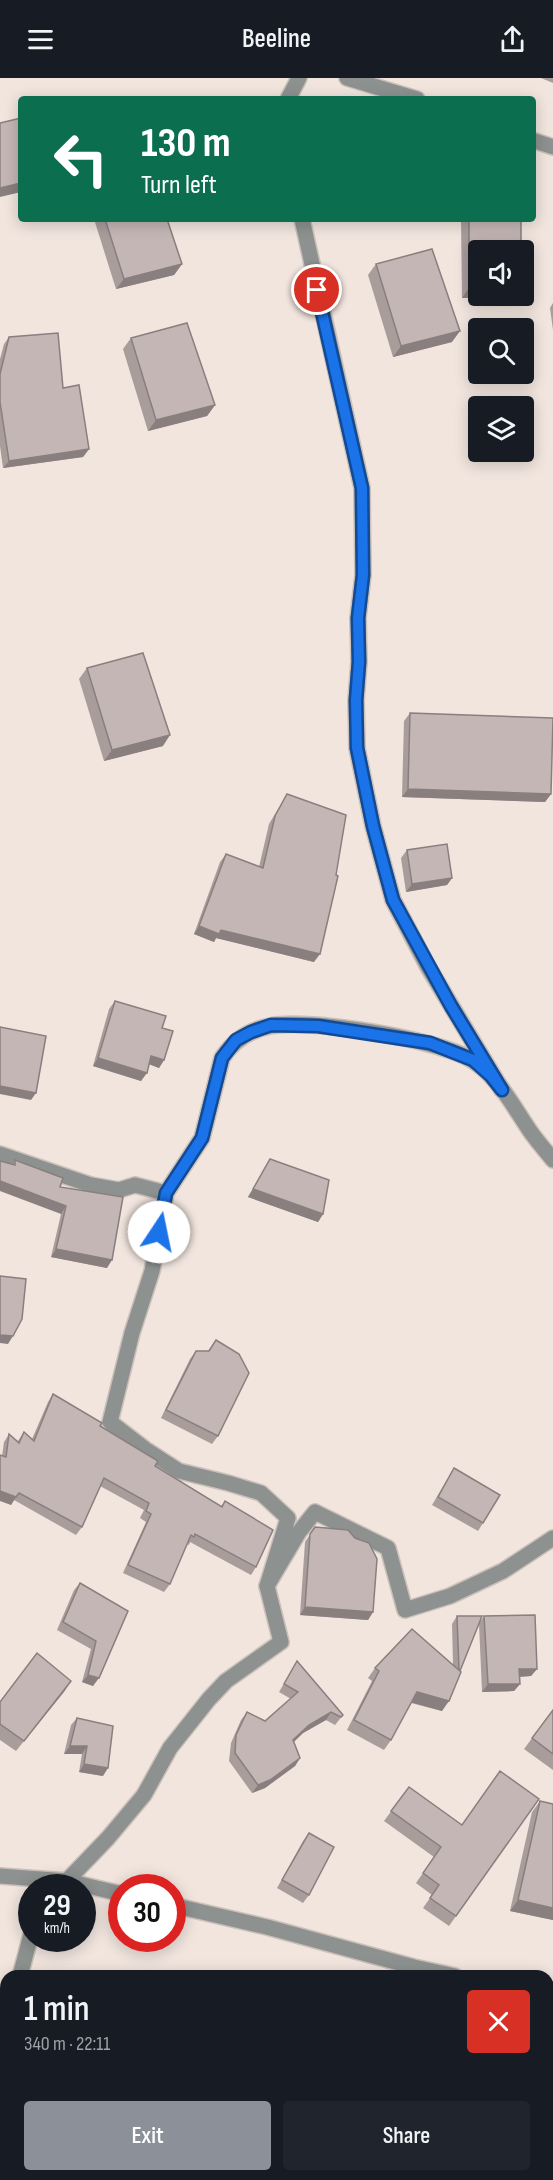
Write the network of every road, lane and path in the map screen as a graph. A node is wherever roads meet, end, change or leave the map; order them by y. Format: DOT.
graph roads {
  1 [pos="299,78"];
  2 [pos="347,78"];
  3 [pos="290,96"];
  4 [pos="407,96"];
  5 [pos="536,141"];
  6 [pos="553,147"];
  7 [pos="303,222"];
  8 [pos="502,1090"];
  9 [pos="0,1154"];
  10 [pos="553,1160"];
  11 [pos="166,1193"];
  12 [pos="553,1538"];
  13 [pos="267,1586"];
  14 [pos="74,1874"];
  15 [pos="0,1876"];
  16 [pos="18,1878"];
  17 [pos="186,1908"];
  18 [pos="26,1952"];
  19 [pos="22,1970"];
  20 [pos="427,1970"];
  1 -- 3 [label="street"];
  2 -- 4 [label="street"];
  5 -- 6 [label="street"];
  7 -- 8 [label="street"];
  8 -- 10 [label="street"];
  8 -- 11 [label="street"];
  9 -- 11 [label="street"];
  11 -- 13 [label="street"];
  12 -- 13 [label="street"];
  13 -- 14 [label="street"];
  15 -- 16 [label="street"];
  17 -- 20 [label="street"];
  18 -- 19 [label="street"];
}
